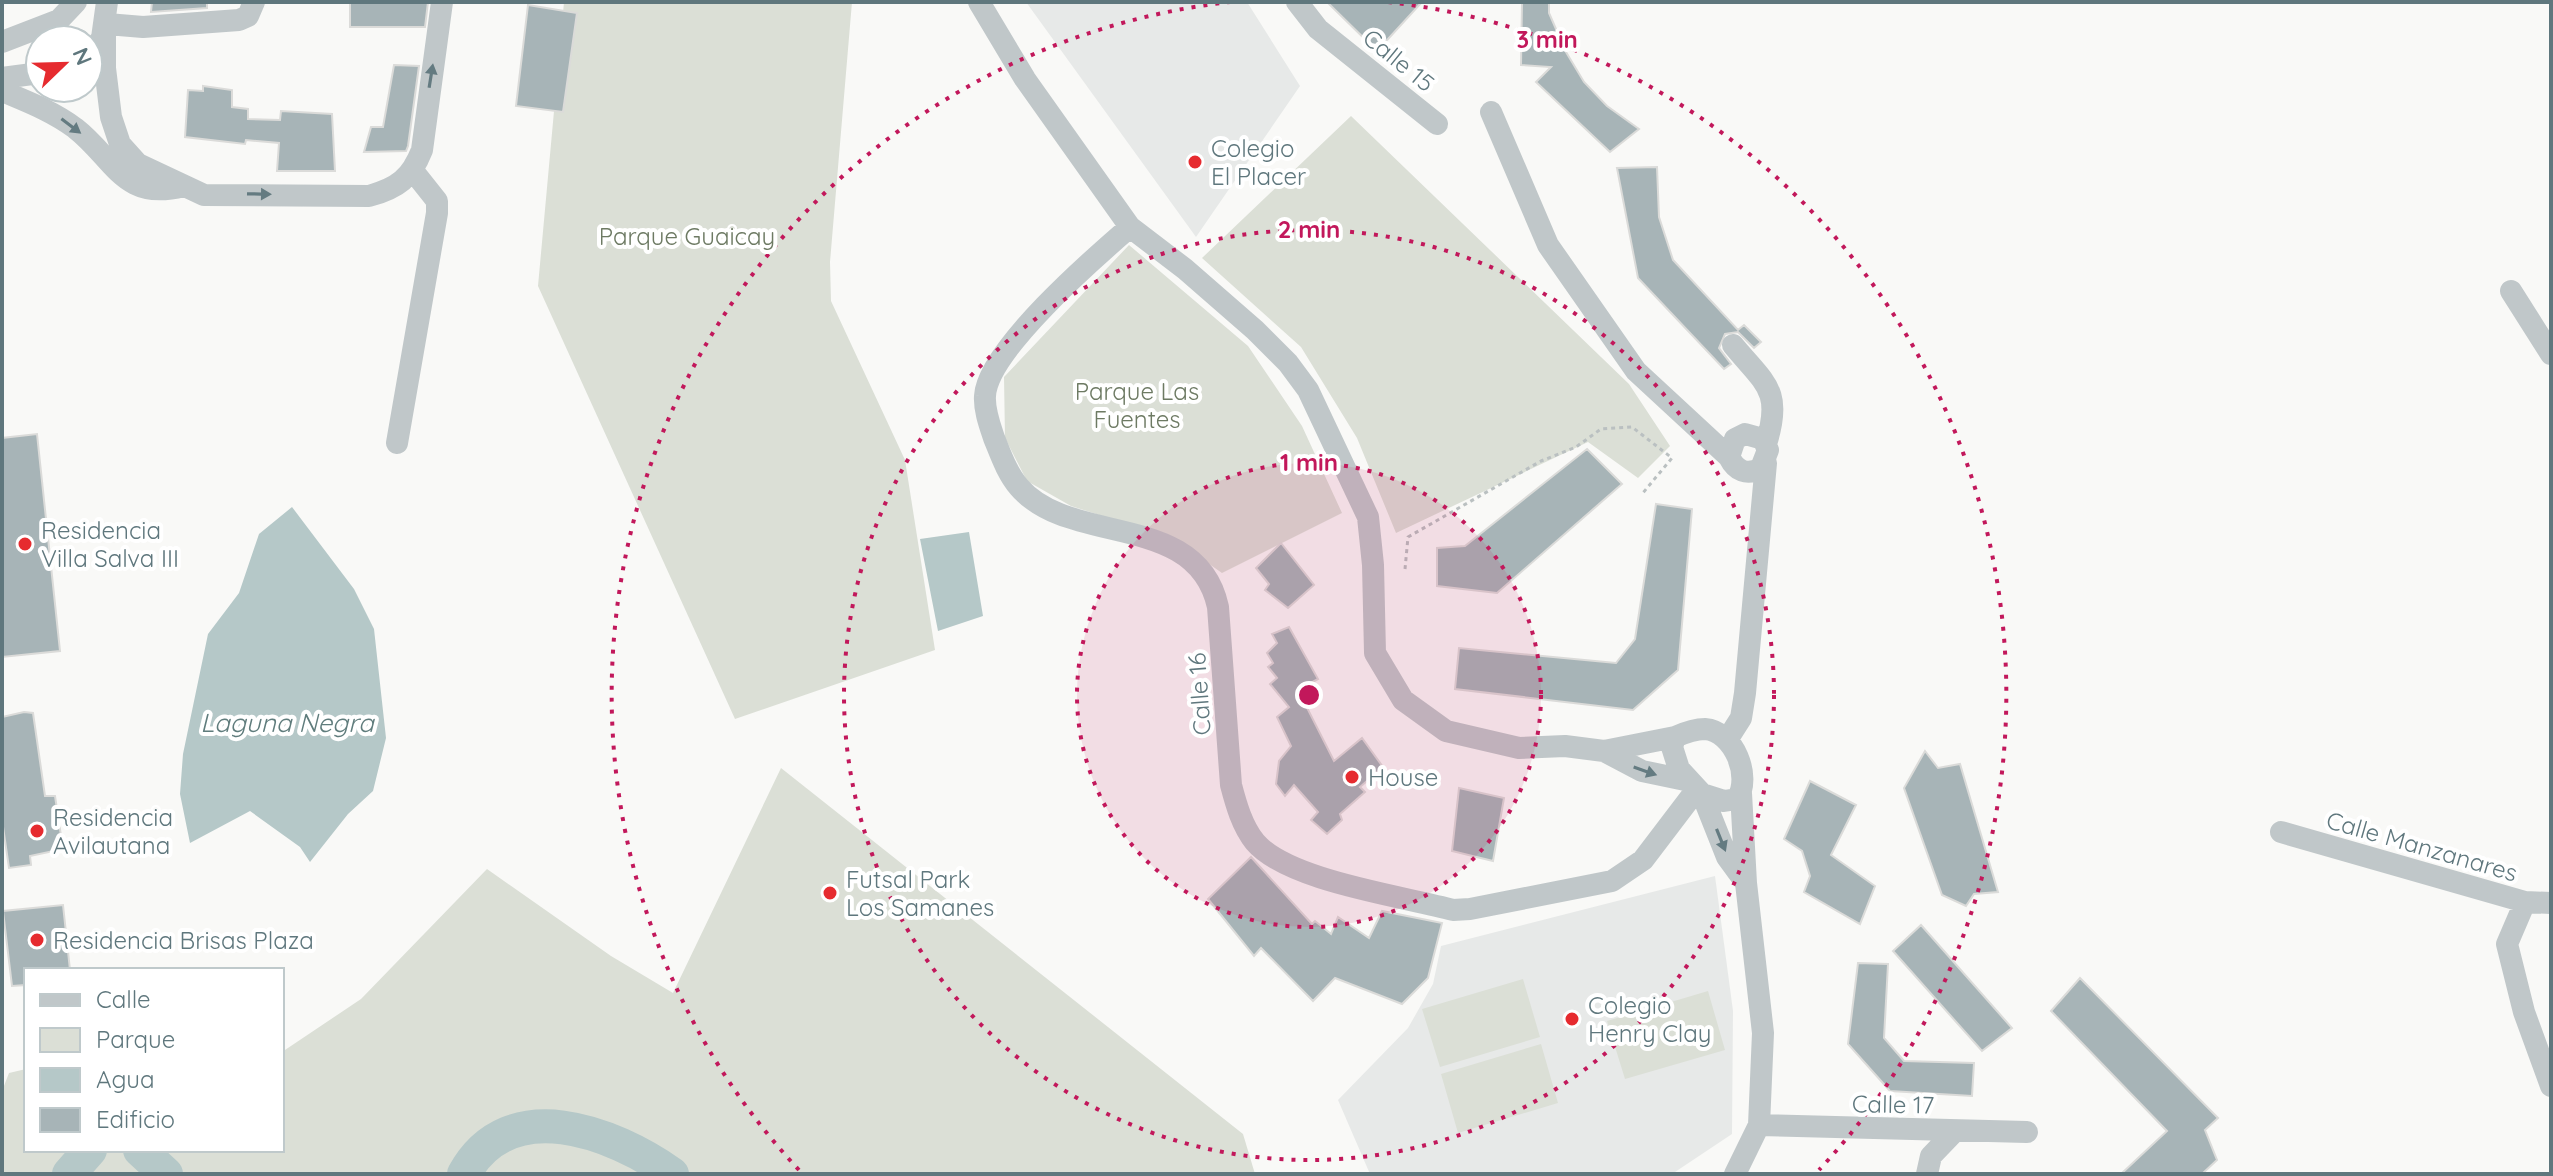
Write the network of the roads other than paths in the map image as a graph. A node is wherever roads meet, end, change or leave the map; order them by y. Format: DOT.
graph roads {
  1 [pos="76,2"];
  2 [pos="254,2"];
  3 [pos="442,2"];
  4 [pos="979,2"];
  5 [pos="1297,2"];
  6 [pos="106,18"];
  7 [pos="50,24"];
  8 [pos="24,35"];
  9 [pos="2,42"];
  10 [pos="24,75"];
  11 [pos="2,78"];
  12 [pos="2,91"];
  13 [pos="104,95"];
  14 [pos="1491,112"];
  15 [pos="1437,124"];
  16 [pos="414,172"];
  17 [pos="183,186"];
  18 [pos="1130,227"];
  19 [pos="2511,291"];
  20 [pos="1733,345"];
  21 [pos="2551,354"];
  22 [pos="1763,382"];
  23 [pos="1745,434"];
  24 [pos="397,443"];
  25 [pos="1766,454"];
  26 [pos="1733,462"];
  27 [pos="1759,524"];
  28 [pos="1675,737"];
  29 [pos="1727,740"];
  30 [pos="1604,751"];
  31 [pos="1697,788"];
  32 [pos="1741,793"];
  33 [pos="2281,832"];
  34 [pos="1746,883"];
  35 [pos="2525,902"];
  36 [pos="2551,903"];
  37 [pos="2551,1086"];
  38 [pos="1759,1125"];
  39 [pos="1955,1131"];
  40 [pos="2027,1132"];
  41 [pos="1735,1174"];
  42 [pos="1927,1174"];
  1 -- 7 [label="street"];
  2 -- 6 [label="street"];
  16 -- 3 [label="street, one-way"];
  4 -- 18 [label="street"];
  5 -- 15 [label="street, Calle 15"];
  8 -- 9 [label="street"];
  10 -- 11 [label="street"];
  12 -- 17 [label="street, one-way"];
  13 -- 17 [label="street"];
  14 -- 26 [label="street"];
  17 -- 16 [label="street, one-way"];
  16 -- 24 [label="street"];
  18 -- 30 [label="street"];
  18 -- 31 [label="street, Calle 16"];
  19 -- 21 [label="street"];
  20 -- 22 [label="street"];
  22 -- 23 [label="street"];
  22 -- 25 [label="street"];
  23 -- 25 [label="street"];
  23 -- 26 [label="street"];
  25 -- 26 [label="street"];
  25 -- 27 [label="street"];
  26 -- 27 [label="street"];
  27 -- 29 [label="street"];
  28 -- 29 [label="street"];
  28 -- 30 [label="street"];
  28 -- 31 [label="street"];
  29 -- 32 [label="street"];
  30 -- 31 [label="street, one-way"];
  31 -- 32 [label="street"];
  31 -- 34 [label="street, one-way"];
  32 -- 34 [label="street"];
  33 -- 35 [label="street, Calle Manzanares"];
  34 -- 38 [label="street"];
  35 -- 36 [label="street, Calle Manzanares"];
  35 -- 37 [label="street"];
  38 -- 39 [label="street, Calle 17"];
  38 -- 41 [label="street"];
  39 -- 40 [label="street, Calle 17"];
  39 -- 42 [label="street"];
}
